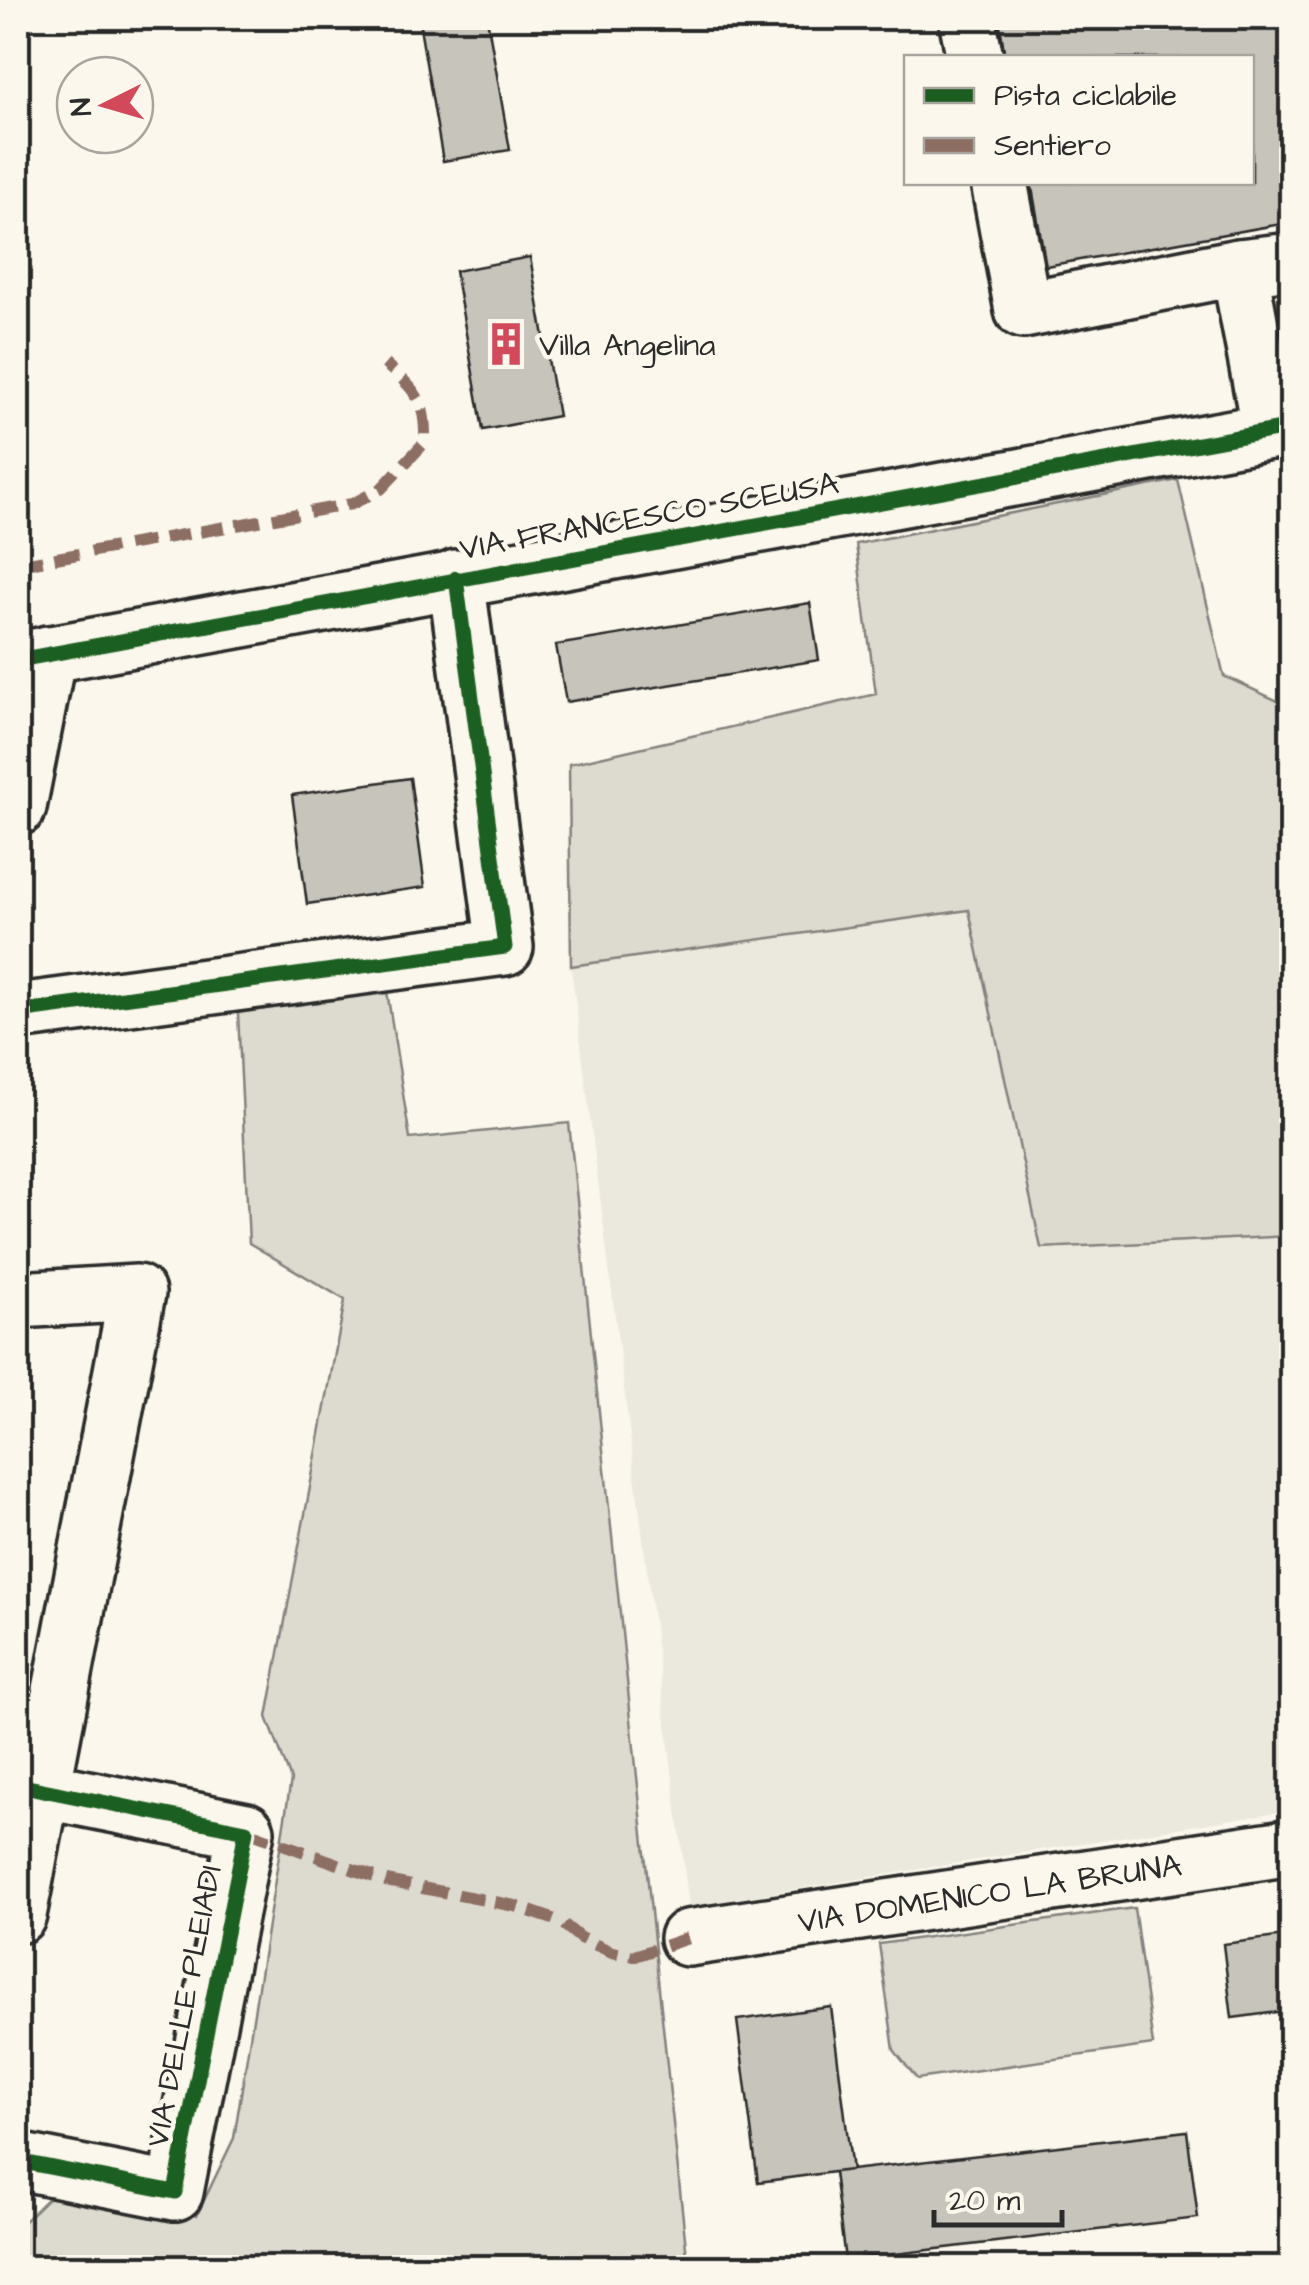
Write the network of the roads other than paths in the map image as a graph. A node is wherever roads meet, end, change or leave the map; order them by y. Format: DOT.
graph roads {
  1 [pos="967,18"];
  2 [pos="974,55"];
  3 [pos="1000,185"];
  4 [pos="1265,264"];
  5 [pos="1281,429"];
  6 [pos="456,578"];
  7 [pos="33,657"];
  8 [pos="18,807"];
  9 [pos="18,1012"];
  10 [pos="18,1300"];
  11 [pos="30,1787"];
  12 [pos="1292,1847"];
  13 [pos="18,1915"];
  14 [pos="688,1938"];
  15 [pos="18,2161"];
  1 -- 2 [label="street"];
  3 -- 4 [label="street"];
  4 -- 5 [label="street"];
  5 -- 6 [label="street, VIA FRANCESCO SCEUSA"];
  6 -- 7 [label="street, VIA FRANCESCO SCEUSA"];
  6 -- 9 [label="street"];
  7 -- 8 [label="street"];
  10 -- 11 [label="street"];
  11 -- 13 [label="street"];
  11 -- 15 [label="street, VIA DELLE PLEIADI"];
  12 -- 14 [label="street, VIA DOMENICO LA BRUNA"];
}
